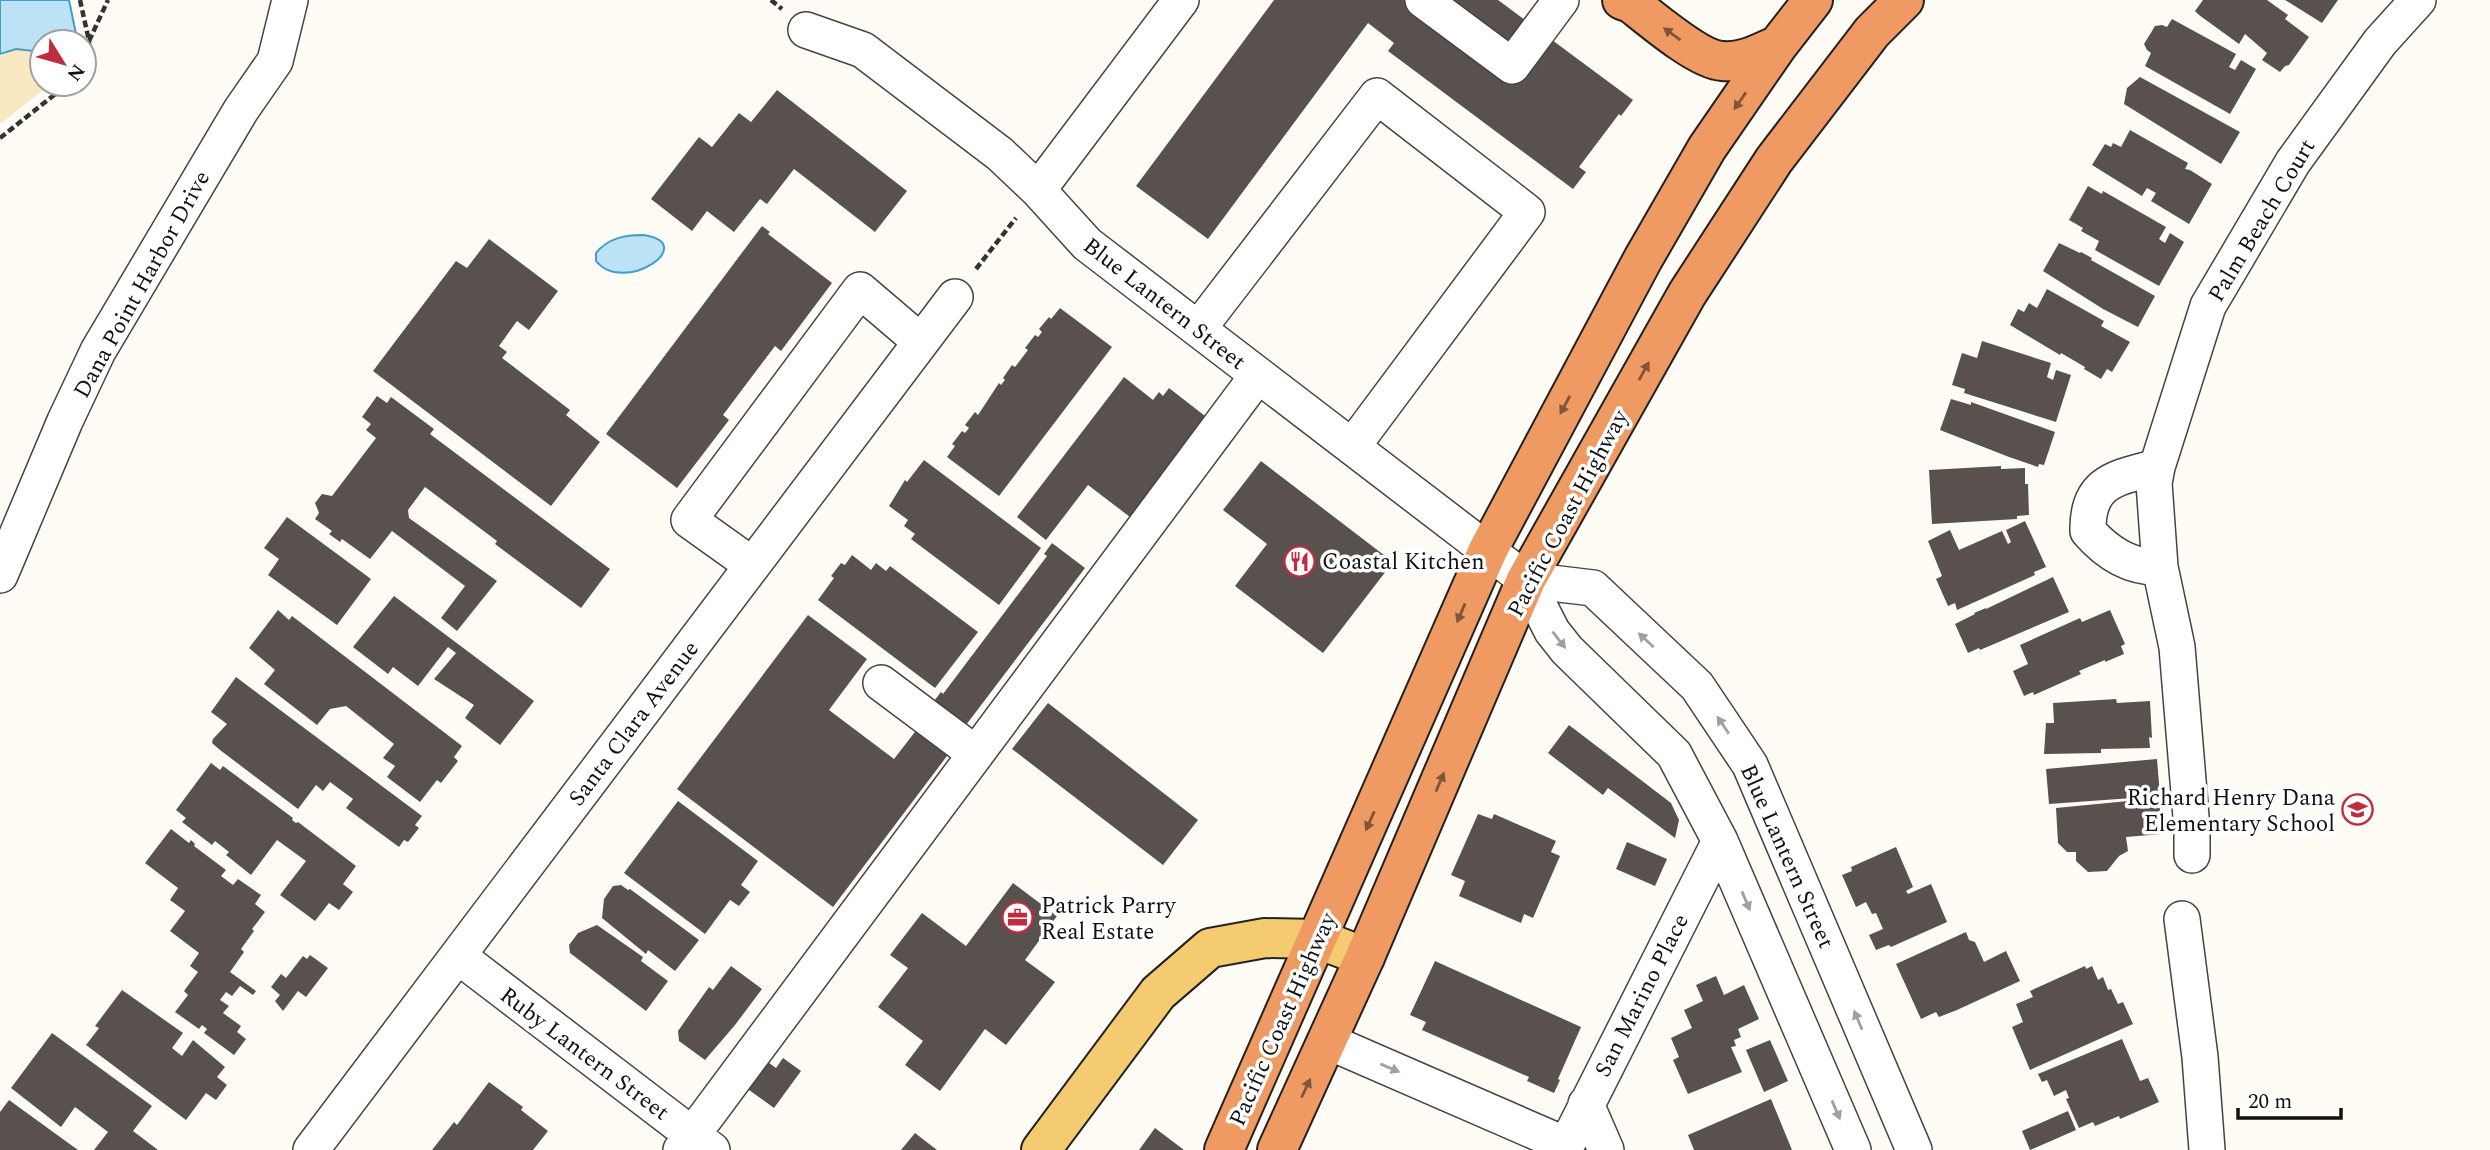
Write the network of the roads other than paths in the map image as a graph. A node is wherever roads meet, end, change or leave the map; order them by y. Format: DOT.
graph roads {
  1 [pos="290,0"];
  2 [pos="1181,0"];
  3 [pos="1423,0"];
  4 [pos="1561,0"];
  5 [pos="1622,0"];
  6 [pos="1813,0"];
  7 [pos="1879,0"];
  8 [pos="1903,0"];
  9 [pos="2418,0"];
  10 [pos="806,30"];
  11 [pos="1779,45"];
  12 [pos="1774,160"];
  13 [pos="1038,190"];
  14 [pos="955,297"];
  15 [pos="1199,329"];
  16 [pos="921,342"];
  17 [pos="1258,375"];
  18 [pos="1352,447"];
  19 [pos="2157,467"];
  20 [pos="1488,550"];
  21 [pos="752,565"];
  22 [pos="2160,568"];
  23 [pos="0,575"];
  24 [pos="1526,580"];
  25 [pos="881,682"];
  26 [pos="976,754"];
  27 [pos="1720,841"];
  28 [pos="2192,842"];
  29 [pos="2182,919"];
  30 [pos="1318,939"];
  31 [pos="458,956"];
  32 [pos="1365,957"];
  33 [pos="1327,1041"];
  34 [pos="1586,1104"];
  35 [pos="695,1145"];
  36 [pos="1565,1147"];
  37 [pos="311,1150"];
  38 [pos="1041,1150"];
  39 [pos="1224,1150"];
  40 [pos="1277,1150"];
  41 [pos="1606,1150"];
  42 [pos="1853,1150"];
  43 [pos="1914,1150"];
  44 [pos="2207,1150"];
  1 -- 23 [label="street, Dana Point Harbor Drive"];
  2 -- 13 [label="street"];
  3 -- 4 [label="street"];
  11 -- 5 [label="highway, one-way"];
  6 -- 11 [label="highway, Pacific Coast Highway"];
  7 -- 12 [label="highway"];
  8 -- 12 [label="highway, Pacific Coast Highway"];
  9 -- 19 [label="street, Palm Beach Court"];
  10 -- 13 [label="street, Blue Lantern Street"];
  11 -- 20 [label="highway, Pacific Coast Highway, one-way"];
  24 -- 12 [label="highway, Pacific Coast Highway, one-way"];
  13 -- 15 [label="street, Blue Lantern Street"];
  14 -- 16 [label="street, Santa Clara Avenue"];
  15 -- 17 [label="street, Blue Lantern Street"];
  15 -- 18 [label="street"];
  16 -- 21 [label="street, Santa Clara Avenue"];
  16 -- 21 [label="street"];
  17 -- 18 [label="street, Blue Lantern Street"];
  17 -- 26 [label="street"];
  18 -- 20 [label="street, Blue Lantern Street"];
  19 -- 22 [label="street, Palm Beach Court"];
  19 -- 22 [label="street"];
  20 -- 24 [label="street, Blue Lantern Street"];
  20 -- 30 [label="highway, Pacific Coast Highway, one-way"];
  21 -- 31 [label="street, Santa Clara Avenue"];
  22 -- 28 [label="street, Palm Beach Court"];
  24 -- 27 [label="street, Blue Lantern Street, one-way"];
  32 -- 24 [label="highway, Pacific Coast Highway, one-way"];
  43 -- 24 [label="street, Blue Lantern Street, one-way"];
  25 -- 26 [label="street"];
  26 -- 35 [label="street"];
  27 -- 34 [label="street, San Marino Place"];
  27 -- 42 [label="street, Blue Lantern Street, one-way"];
  29 -- 44 [label="street"];
  30 -- 32 [label="main road"];
  30 -- 38 [label="main road"];
  30 -- 39 [label="highway, Pacific Coast Highway"];
  31 -- 35 [label="street, Ruby Lantern Street"];
  31 -- 37 [label="street, Santa Clara Avenue"];
  32 -- 33 [label="highway, Pacific Coast Highway"];
  33 -- 36 [label="street, one-way"];
  40 -- 33 [label="highway, Pacific Coast Highway, one-way"];
  34 -- 36 [label="street, San Marino Place"];
  34 -- 41 [label="street"];
}
